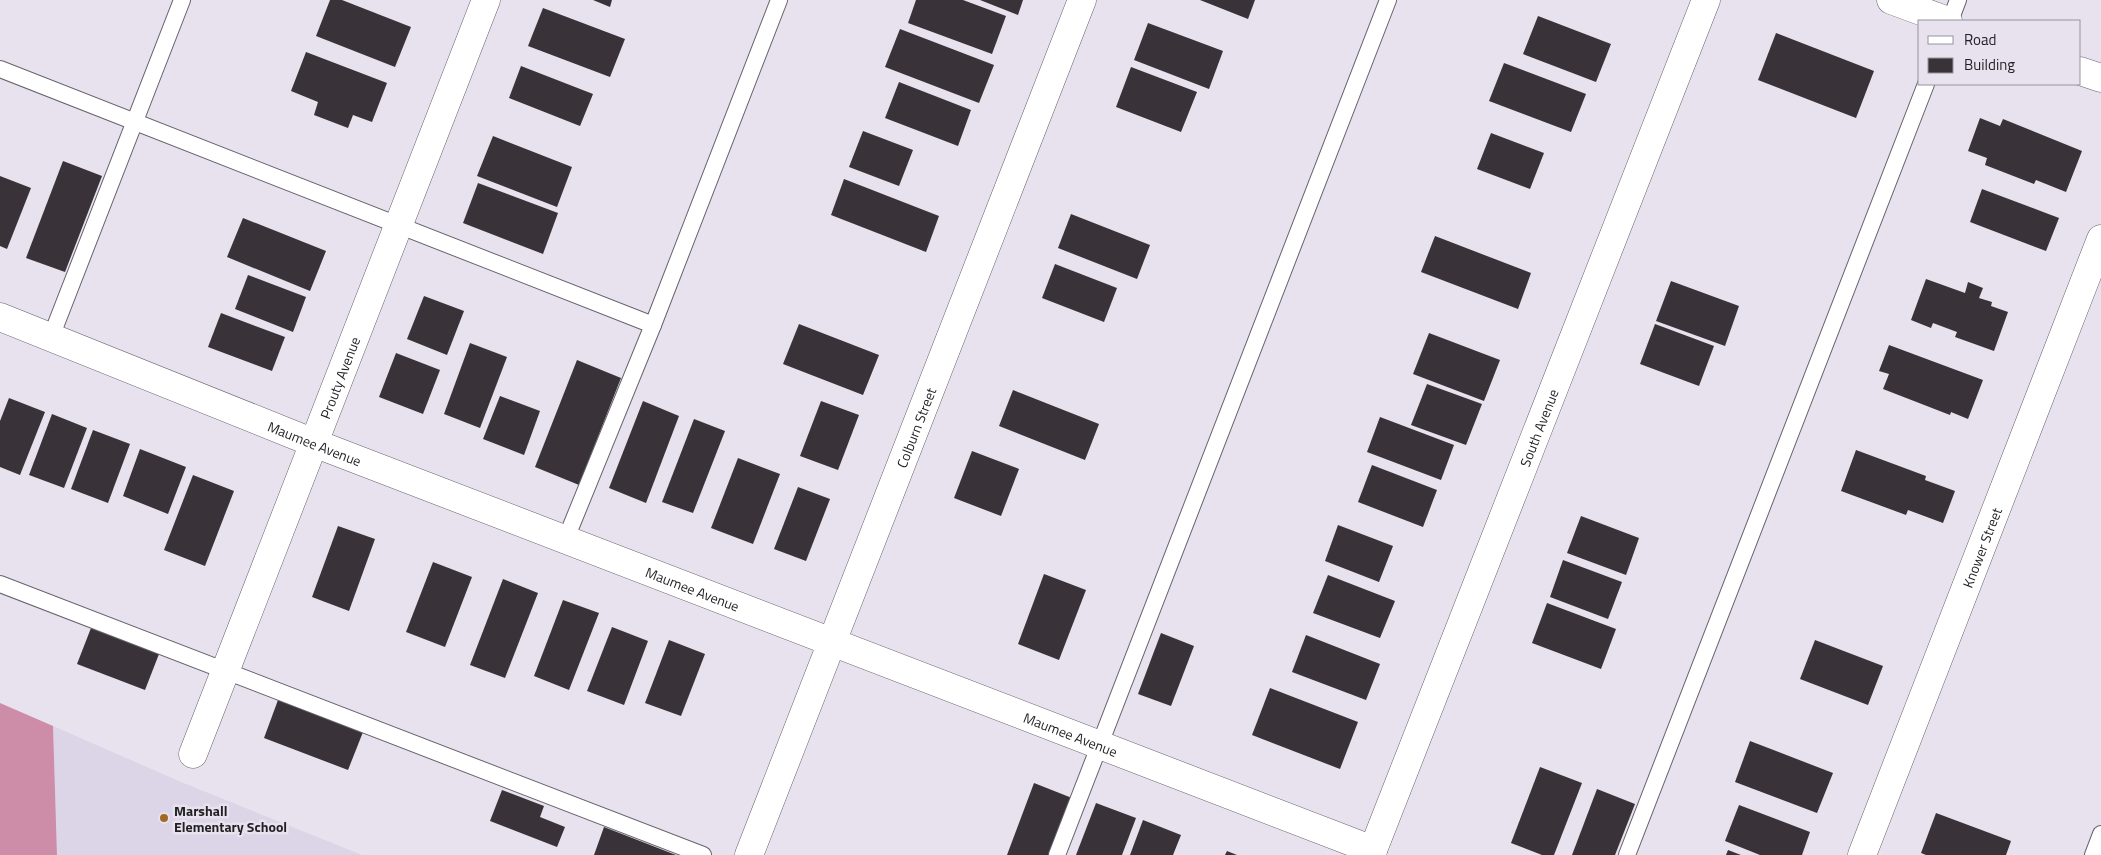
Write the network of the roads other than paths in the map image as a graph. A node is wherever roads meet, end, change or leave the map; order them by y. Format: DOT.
graph roads {
  1 [pos="182,0"];
  2 [pos="486,0"];
  3 [pos="779,0"];
  4 [pos="1082,0"];
  5 [pos="1388,0"];
  6 [pos="1706,0"];
  7 [pos="1891,0"];
  8 [pos="1958,0"];
  9 [pos="1946,20"];
  10 [pos="1949,20"];
  11 [pos="0,69"];
  12 [pos="2081,70"];
  13 [pos="2101,78"];
  14 [pos="1926,85"];
  15 [pos="134,123"];
  16 [pos="398,226"];
  17 [pos="2101,239"];
  18 [pos="0,317"];
  19 [pos="653,325"];
  20 [pos="51,337"];
  21 [pos="314,443"];
  22 [pos="566,541"];
  23 [pos="0,584"];
  24 [pos="831,643"];
  25 [pos="226,671"];
  26 [pos="1100,746"];
  27 [pos="193,754"];
  28 [pos="2101,834"];
  29 [pos="1377,853"];
  30 [pos="703,855"];
  31 [pos="749,855"];
  32 [pos="1057,855"];
  33 [pos="1627,855"];
  34 [pos="1862,855"];
  35 [pos="2093,855"];
  1 -- 15 [label="lane"];
  2 -- 16 [label="street, Prouty Avenue"];
  3 -- 19 [label="lane"];
  4 -- 24 [label="street, Colburn Street"];
  5 -- 26 [label="lane"];
  6 -- 29 [label="street, South Avenue"];
  7 -- 9 [label="street"];
  8 -- 10 [label="lane"];
  11 -- 15 [label="lane"];
  12 -- 13 [label="street"];
  14 -- 33 [label="lane"];
  15 -- 16 [label="lane"];
  15 -- 20 [label="lane"];
  16 -- 19 [label="lane"];
  16 -- 21 [label="street, Prouty Avenue"];
  17 -- 34 [label="street, Knower Street"];
  18 -- 20 [label="street, Maumee Avenue"];
  19 -- 22 [label="lane"];
  20 -- 21 [label="street, Maumee Avenue"];
  21 -- 22 [label="street, Maumee Avenue"];
  21 -- 25 [label="street, Prouty Avenue"];
  22 -- 24 [label="street, Maumee Avenue"];
  23 -- 25 [label="lane"];
  24 -- 26 [label="street, Maumee Avenue"];
  24 -- 31 [label="street, Colburn Street"];
  25 -- 27 [label="street, Prouty Avenue"];
  25 -- 30 [label="lane"];
  26 -- 29 [label="street, Maumee Avenue"];
  26 -- 32 [label="lane"];
  28 -- 35 [label="lane"];
}
